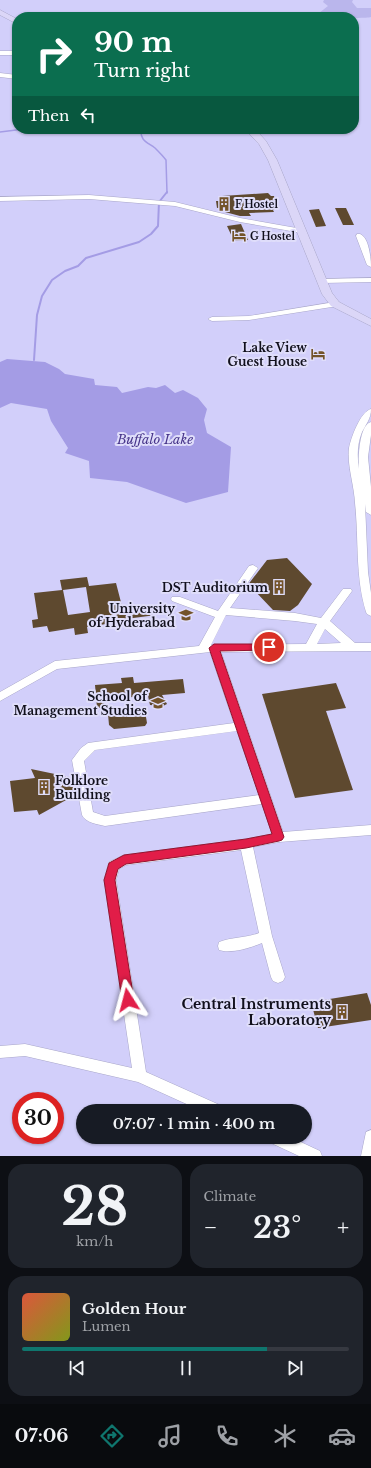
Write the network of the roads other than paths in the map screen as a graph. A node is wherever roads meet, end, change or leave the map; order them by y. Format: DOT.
graph roads {
  1 [pos="0,12"];
  2 [pos="12,19"];
  3 [pos="0,53"];
  4 [pos="12,53"];
  5 [pos="0,75"];
  6 [pos="12,79"];
  7 [pos="258,134"];
  8 [pos="0,199"];
  9 [pos="302,231"];
  10 [pos="360,236"];
  11 [pos="371,265"];
  12 [pos="371,280"];
  13 [pos="322,281"];
  14 [pos="335,304"];
  15 [pos="212,319"];
  16 [pos="371,323"];
  17 [pos="371,412"];
  18 [pos="371,425"];
  19 [pos="371,512"];
  20 [pos="252,568"];
  21 [pos="367,578"];
  22 [pos="347,591"];
  23 [pos="176,599"];
  24 [pos="371,612"];
  25 [pos="222,613"];
  26 [pos="324,622"];
  27 [pos="310,646"];
  28 [pos="371,647"];
  29 [pos="208,648"];
  30 [pos="353,648"];
  31 [pos="0,697"];
  32 [pos="241,726"];
  33 [pos="265,799"];
  34 [pos="371,830"];
  35 [pos="279,837"];
  36 [pos="246,844"];
  37 [pos="266,936"];
  38 [pos="250,942"];
  39 [pos="224,946"];
  40 [pos="270,950"];
  41 [pos="278,977"];
  42 [pos="0,1052"];
  43 [pos="140,1076"];
  44 [pos="202,1104"];
  45 [pos="371,1137"];
  46 [pos="289,1144"];
  47 [pos="315,1156"];
  48 [pos="368,1156"];
  1 -- 2 [label="street"];
  3 -- 4 [label="street"];
  5 -- 6 [label="street"];
  7 -- 9 [label="street"];
  8 -- 9 [label="street"];
  9 -- 13 [label="street"];
  10 -- 11 [label="street"];
  12 -- 13 [label="street"];
  13 -- 14 [label="street"];
  14 -- 15 [label="street"];
  14 -- 16 [label="street"];
  17 -- 21 [label="street"];
  18 -- 19 [label="street"];
  20 -- 25 [label="street"];
  21 -- 24 [label="street"];
  22 -- 26 [label="street"];
  23 -- 25 [label="street"];
  25 -- 26 [label="street"];
  25 -- 29 [label="street"];
  26 -- 27 [label="street"];
  26 -- 30 [label="street"];
  27 -- 29 [label="street"];
  27 -- 30 [label="street"];
  28 -- 30 [label="street"];
  29 -- 31 [label="street"];
  29 -- 32 [label="street"];
  32 -- 33 [label="street"];
  32 -- 33 [label="street"];
  33 -- 35 [label="street"];
  34 -- 35 [label="street"];
  35 -- 36 [label="street"];
  36 -- 37 [label="street"];
  36 -- 43 [label="street"];
  37 -- 38 [label="street"];
  37 -- 40 [label="street"];
  38 -- 39 [label="street"];
  38 -- 40 [label="street"];
  40 -- 41 [label="street"];
  42 -- 43 [label="street"];
  43 -- 44 [label="street"];
  45 -- 48 [label="street"];
  46 -- 47 [label="street"];
}
